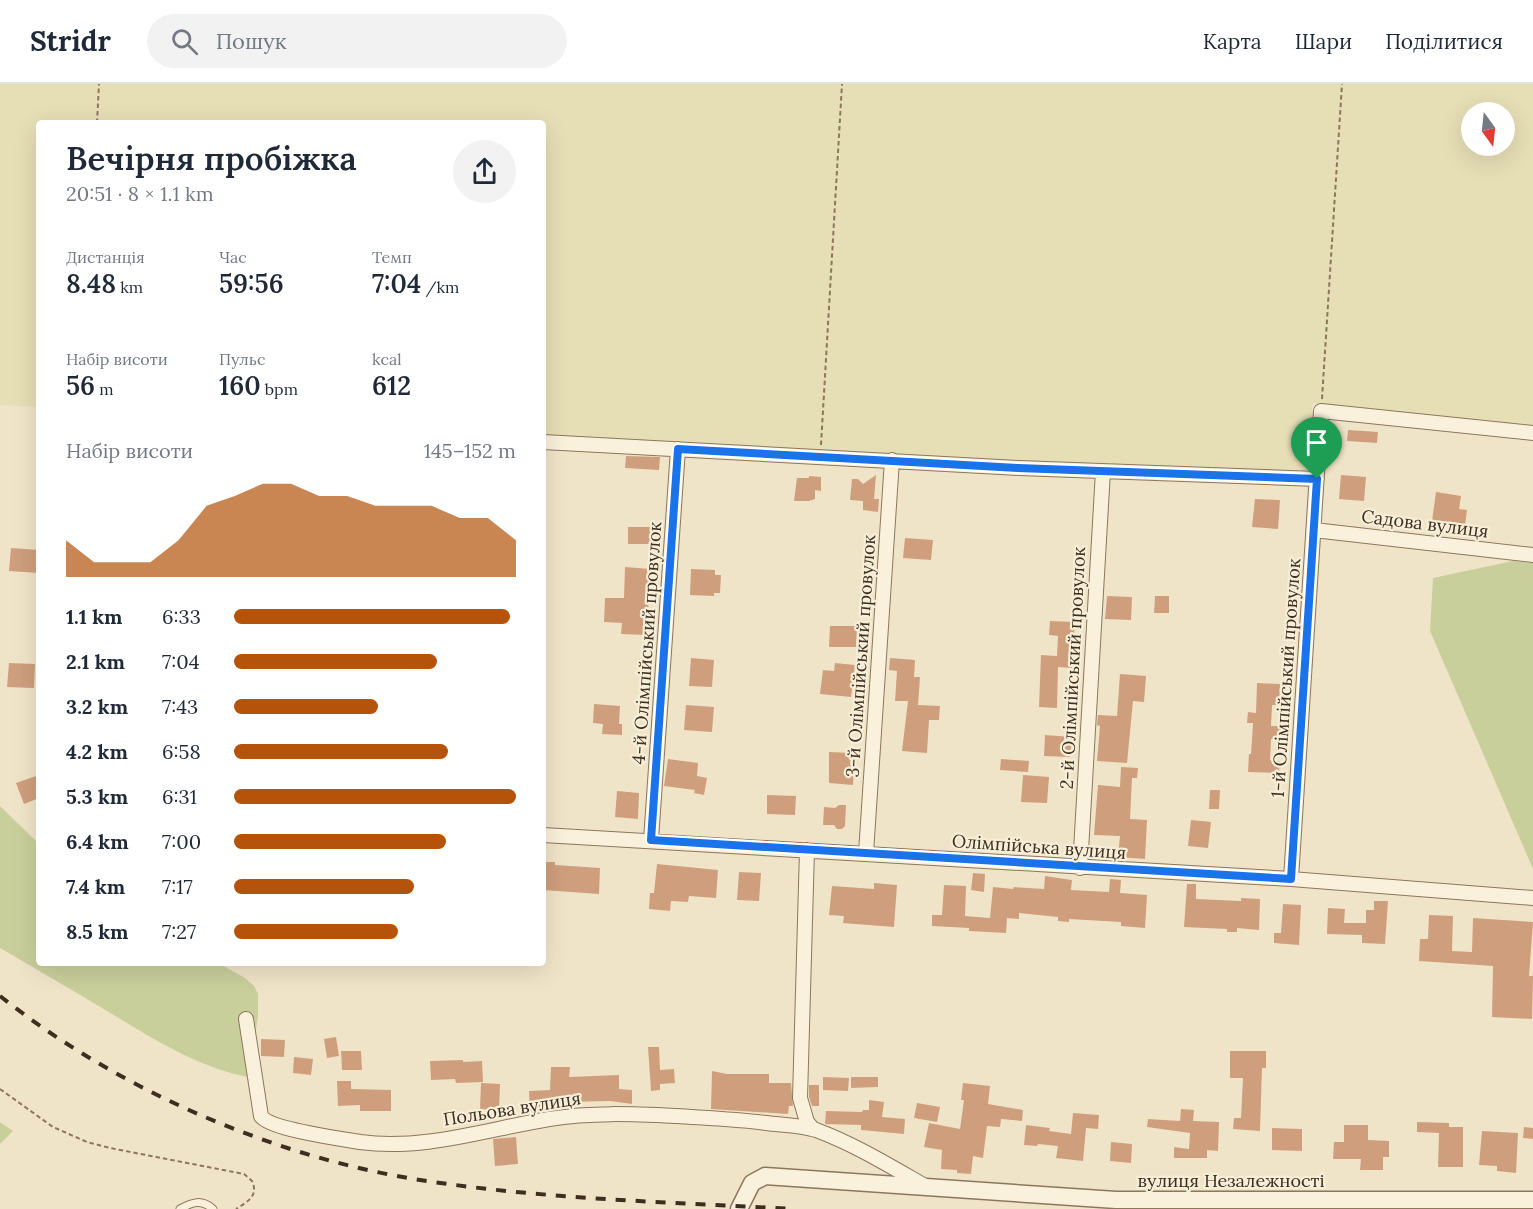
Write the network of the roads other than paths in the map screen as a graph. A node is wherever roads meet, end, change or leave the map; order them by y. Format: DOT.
graph roads {
  1 [pos="1533,433"];
  2 [pos="546,442"];
  3 [pos="678,449"];
  4 [pos="892,460"];
  5 [pos="1103,471"];
  6 [pos="1317,479"];
  7 [pos="1314,530"];
  8 [pos="1533,555"];
  9 [pos="546,835"];
  10 [pos="651,840"];
  11 [pos="807,850"];
  12 [pos="866,853"];
  13 [pos="1080,868"];
  14 [pos="1291,879"];
  15 [pos="1533,898"];
  16 [pos="246,1019"];
  17 [pos="813,1129"];
  18 [pos="930,1188"];
  19 [pos="1533,1200"];
  20 [pos="180,1209"];
  21 [pos="213,1209"];
  22 [pos="739,1209"];
  1 -- 6 [label="street, 1-й Олімпійський провулок"];
  2 -- 3 [label="street"];
  3 -- 4 [label="street"];
  3 -- 10 [label="street, 4-й Олімпійський провулок"];
  4 -- 5 [label="street"];
  4 -- 12 [label="street, 3-й Олімпійський провулок"];
  5 -- 6 [label="street"];
  5 -- 13 [label="street, 2-й Олімпійський провулок"];
  6 -- 7 [label="street, 1-й Олімпійський провулок"];
  7 -- 8 [label="street, Садова вулиця"];
  7 -- 14 [label="street, 1-й Олімпійський провулок"];
  9 -- 10 [label="street, Олімпійська вулиця"];
  10 -- 11 [label="street, Олімпійська вулиця"];
  11 -- 12 [label="street, Олімпійська вулиця"];
  11 -- 17 [label="street"];
  12 -- 13 [label="street, Олімпійська вулиця"];
  13 -- 14 [label="street, Олімпійська вулиця"];
  14 -- 15 [label="street, Олімпійська вулиця"];
  16 -- 17 [label="street, Польова вулиця"];
  17 -- 18 [label="street, Польова вулиця"];
  18 -- 19 [label="street, вулиця Незалежності"];
  18 -- 22 [label="street, вулиця Незалежності"];
  20 -- 21 [label="lane"];
}
